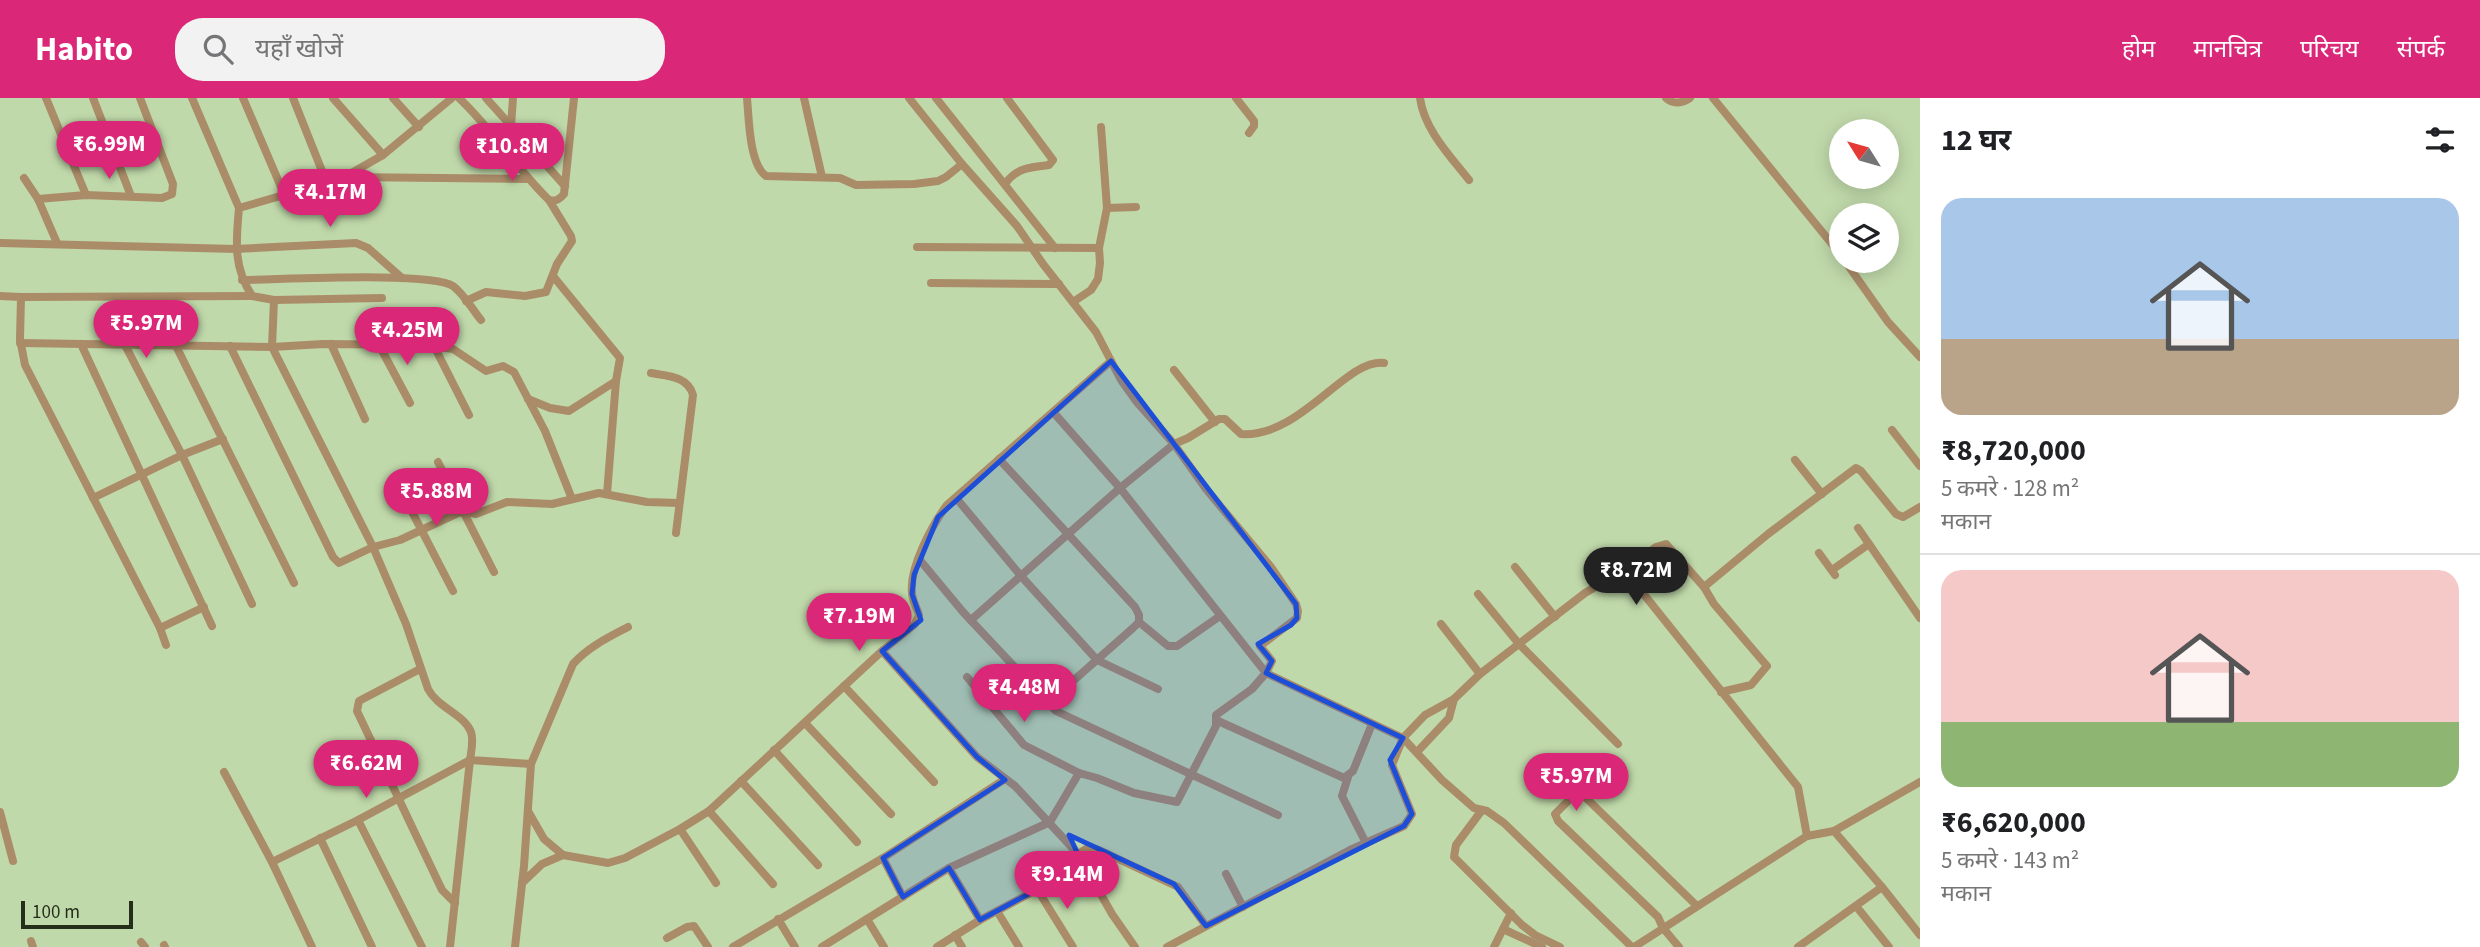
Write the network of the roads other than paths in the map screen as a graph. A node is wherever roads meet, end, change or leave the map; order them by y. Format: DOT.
graph roads {
  1 [pos="46,98"];
  2 [pos="93,98"];
  3 [pos="140,98"];
  4 [pos="192,98"];
  5 [pos="243,98"];
  6 [pos="293,98"];
  7 [pos="332,98"];
  8 [pos="393,98"];
  9 [pos="452,98"];
  10 [pos="459,98"];
  11 [pos="486,98"];
  12 [pos="513,98"];
  13 [pos="574,98"];
  14 [pos="747,98"];
  15 [pos="804,98"];
  16 [pos="909,98"];
  17 [pos="936,98"];
  18 [pos="1007,98"];
  19 [pos="1236,98"];
  20 [pos="1420,98"];
  21 [pos="1666,98"];
  22 [pos="1690,98"];
  23 [pos="1713,98"];
  24 [pos="495,107"];
  25 [pos="480,118"];
  26 [pos="511,125"];
  27 [pos="419,127"];
  28 [pos="1101,127"];
  29 [pos="1249,133"];
  30 [pos="383,155"];
  31 [pos="962,164"];
  32 [pos="346,177"];
  33 [pos="822,177"];
  34 [pos="24,178"];
  35 [pos="527,179"];
  36 [pos="1469,180"];
  37 [pos="326,181"];
  38 [pos="1005,184"];
  39 [pos="565,186"];
  40 [pos="284,194"];
  41 [pos="86,195"];
  42 [pos="131,196"];
  43 [pos="38,199"];
  44 [pos="549,200"];
  45 [pos="1136,207"];
  46 [pos="239,208"];
  47 [pos="1107,208"];
  48 [pos="1829,240"];
  49 [pos="0,243"];
  50 [pos="57,243"];
  51 [pos="917,247"];
  52 [pos="1055,248"];
  53 [pos="1099,248"];
  54 [pos="236,249"];
  55 [pos="1033,249"];
  56 [pos="1853,273"];
  57 [pos="553,276"];
  58 [pos="402,278"];
  59 [pos="242,280"];
  60 [pos="931,283"];
  61 [pos="1059,284"];
  62 [pos="0,296"];
  63 [pos="21,296"];
  64 [pos="252,296"];
  65 [pos="382,298"];
  66 [pos="274,300"];
  67 [pos="466,301"];
  68 [pos="1073,302"];
  69 [pos="481,320"];
  70 [pos="20,343"];
  71 [pos="378,343"];
  72 [pos="80,344"];
  73 [pos="331,344"];
  74 [pos="125,345"];
  75 [pos="176,346"];
  76 [pos="230,346"];
  77 [pos="434,346"];
  78 [pos="272,347"];
  79 [pos="1920,357"];
  80 [pos="1111,362"];
  81 [pos="1384,363"];
  82 [pos="1174,370"];
  83 [pos="651,373"];
  84 [pos="616,381"];
  85 [pos="527,399"];
  86 [pos="410,403"];
  87 [pos="1054,413"];
  88 [pos="469,415"];
  89 [pos="365,419"];
  90 [pos="1215,422"];
  91 [pos="1892,430"];
  92 [pos="223,439"];
  93 [pos="1174,444"];
  94 [pos="182,455"];
  95 [pos="999,459"];
  96 [pos="1795,460"];
  97 [pos="438,462"];
  98 [pos="1920,466"];
  99 [pos="142,475"];
  100 [pos="394,478"];
  101 [pos="1120,488"];
  102 [pos="607,494"];
  103 [pos="1822,494"];
  104 [pos="93,498"];
  105 [pos="572,499"];
  106 [pos="957,499"];
  107 [pos="679,503"];
  108 [pos="1920,507"];
  109 [pos="462,512"];
  110 [pos="1858,528"];
  111 [pos="421,530"];
  112 [pos="676,533"];
  113 [pos="1068,534"];
  114 [pos="1868,544"];
  115 [pos="373,548"];
  116 [pos="1819,553"];
  117 [pos="919,559"];
  118 [pos="1515,568"];
  119 [pos="494,572"];
  120 [pos="1622,574"];
  121 [pos="1021,576"];
  122 [pos="294,583"];
  123 [pos="1704,587"];
  124 [pos="453,591"];
  125 [pos="1478,594"];
  126 [pos="252,604"];
  127 [pos="204,607"];
  128 [pos="1220,616"];
  129 [pos="1555,617"];
  130 [pos="1920,618"];
  131 [pos="971,620"];
  132 [pos="1139,622"];
  133 [pos="1441,624"];
  134 [pos="212,626"];
  135 [pos="628,627"];
  136 [pos="160,628"];
  137 [pos="1519,644"];
  138 [pos="166,645"];
  139 [pos="883,650"];
  140 [pos="1097,660"];
  141 [pos="420,669"];
  142 [pos="1266,673"];
  143 [pos="1480,674"];
  144 [pos="967,677"];
  145 [pos="844,686"];
  146 [pos="1158,689"];
  147 [pos="1721,692"];
  148 [pos="1454,699"];
  149 [pos="1048,703"];
  150 [pos="1216,720"];
  151 [pos="805,723"];
  152 [pos="1373,724"];
  153 [pos="1403,738"];
  154 [pos="1619,744"];
  155 [pos="774,750"];
  156 [pos="1417,752"];
  157 [pos="470,760"];
  158 [pos="531,764"];
  159 [pos="224,772"];
  160 [pos="1079,773"];
  161 [pos="1193,774"];
  162 [pos="1348,776"];
  163 [pos="1005,779"];
  164 [pos="741,781"];
  165 [pos="934,782"];
  166 [pos="1920,782"];
  167 [pos="399,799"];
  168 [pos="1482,810"];
  169 [pos="528,811"];
  170 [pos="709,811"];
  171 [pos="0,812"];
  172 [pos="891,814"];
  173 [pos="1278,814"];
  174 [pos="358,821"];
  175 [pos="1050,822"];
  176 [pos="680,829"];
  177 [pos="1835,831"];
  178 [pos="1807,836"];
  179 [pos="320,838"];
  180 [pos="857,842"];
  181 [pos="1366,843"];
  182 [pos="1078,853"];
  183 [pos="563,855"];
  184 [pos="883,858"];
  185 [pos="13,861"];
  186 [pos="272,862"];
  187 [pos="818,865"];
  188 [pos="1083,865"];
  189 [pos="949,868"];
  190 [pos="1226,874"];
  191 [pos="522,883"];
  192 [pos="716,883"];
  193 [pos="773,884"];
  194 [pos="1882,887"];
  195 [pos="1037,889"];
  196 [pos="903,897"];
  197 [pos="455,903"];
  198 [pos="1698,906"];
  199 [pos="1856,906"];
  200 [pos="1243,907"];
  201 [pos="998,911"];
  202 [pos="1511,913"];
  203 [pos="778,919"];
  204 [pos="867,919"];
  205 [pos="980,920"];
  206 [pos="1206,926"];
  207 [pos="1662,928"];
  208 [pos="1503,929"];
  209 [pos="955,935"];
  210 [pos="1920,935"];
  211 [pos="667,939"];
  212 [pos="312,947"];
  213 [pos="372,947"];
  214 [pos="422,947"];
  215 [pos="450,947"];
  216 [pos="515,947"];
  217 [pos="708,947"];
  218 [pos="733,947"];
  219 [pos="795,947"];
  220 [pos="822,947"];
  221 [pos="884,947"];
  222 [pos="937,947"];
  223 [pos="962,947"];
  224 [pos="1019,947"];
  225 [pos="1073,947"];
  226 [pos="1135,947"];
  227 [pos="1167,947"];
  228 [pos="1494,947"];
  229 [pos="1542,947"];
  230 [pos="1560,947"];
  231 [pos="1633,947"];
  232 [pos="1679,947"];
  233 [pos="1798,947"];
  234 [pos="1889,947"];
  1 -- 41 [label="street"];
  2 -- 42 [label="street"];
  3 -- 42 [label="street"];
  4 -- 46 [label="street"];
  5 -- 40 [label="street"];
  6 -- 37 [label="street"];
  7 -- 30 [label="street"];
  8 -- 27 [label="street"];
  9 -- 27 [label="street"];
  10 -- 25 [label="street"];
  11 -- 24 [label="street"];
  12 -- 26 [label="street"];
  13 -- 39 [label="street"];
  14 -- 33 [label="street"];
  15 -- 33 [label="street"];
  16 -- 31 [label="street"];
  17 -- 38 [label="street"];
  18 -- 38 [label="street"];
  19 -- 29 [label="street"];
  20 -- 36 [label="street"];
  21 -- 22 [label="street"];
  23 -- 48 [label="street"];
  24 -- 25 [label="street"];
  24 -- 26 [label="street"];
  25 -- 35 [label="street"];
  26 -- 39 [label="street"];
  27 -- 30 [label="street"];
  28 -- 47 [label="street"];
  30 -- 32 [label="street"];
  31 -- 33 [label="street"];
  31 -- 55 [label="street"];
  32 -- 35 [label="street"];
  32 -- 37 [label="street"];
  34 -- 43 [label="street"];
  35 -- 44 [label="street"];
  37 -- 40 [label="street"];
  38 -- 52 [label="street"];
  39 -- 44 [label="street"];
  40 -- 46 [label="street"];
  41 -- 42 [label="street"];
  41 -- 43 [label="street"];
  43 -- 50 [label="street"];
  44 -- 57 [label="street"];
  45 -- 47 [label="street"];
  46 -- 54 [label="street"];
  47 -- 53 [label="street"];
  49 -- 50 [label="street"];
  50 -- 54 [label="street"];
  51 -- 55 [label="street"];
  52 -- 53 [label="street"];
  52 -- 55 [label="street"];
  53 -- 68 [label="street"];
  54 -- 58 [label="street"];
  54 -- 59 [label="street"];
  55 -- 61 [label="street"];
  56 -- 79 [label="street"];
  57 -- 67 [label="street"];
  57 -- 84 [label="street"];
  58 -- 59 [label="street"];
  58 -- 67 [label="street"];
  59 -- 64 [label="street"];
  60 -- 61 [label="street"];
  61 -- 68 [label="street"];
  62 -- 63 [label="street"];
  63 -- 64 [label="street"];
  63 -- 70 [label="street"];
  64 -- 66 [label="street"];
  65 -- 66 [label="street"];
  66 -- 78 [label="street"];
  67 -- 69 [label="street"];
  68 -- 80 [label="street"];
  70 -- 72 [label="street"];
  70 -- 104 [label="street"];
  71 -- 73 [label="street"];
  71 -- 77 [label="street"];
  71 -- 86 [label="street"];
  72 -- 74 [label="street"];
  72 -- 99 [label="street"];
  73 -- 78 [label="street"];
  73 -- 89 [label="street"];
  74 -- 75 [label="street"];
  74 -- 94 [label="street"];
  75 -- 76 [label="street"];
  75 -- 92 [label="street"];
  76 -- 78 [label="street"];
  76 -- 115 [label="street"];
  77 -- 85 [label="street"];
  77 -- 88 [label="street"];
  78 -- 115 [label="street"];
  80 -- 87 [label="street"];
  80 -- 93 [label="street"];
  81 -- 90 [label="street"];
  82 -- 90 [label="street"];
  83 -- 107 [label="street"];
  84 -- 85 [label="street"];
  84 -- 102 [label="street"];
  85 -- 105 [label="street"];
  87 -- 95 [label="street"];
  87 -- 101 [label="street"];
  90 -- 93 [label="street"];
  91 -- 98 [label="street"];
  92 -- 94 [label="street"];
  92 -- 122 [label="street"];
  93 -- 101 [label="street"];
  93 -- 142 [label="street"];
  94 -- 99 [label="street"];
  94 -- 126 [label="street"];
  95 -- 106 [label="street"];
  95 -- 113 [label="street"];
  96 -- 103 [label="street"];
  97 -- 109 [label="street"];
  99 -- 104 [label="street"];
  99 -- 127 [label="street"];
  100 -- 111 [label="street"];
  101 -- 113 [label="street"];
  101 -- 128 [label="street"];
  102 -- 105 [label="street"];
  102 -- 107 [label="street"];
  103 -- 108 [label="street"];
  103 -- 123 [label="street"];
  104 -- 136 [label="street"];
  105 -- 109 [label="street"];
  106 -- 117 [label="street"];
  106 -- 121 [label="street"];
  107 -- 112 [label="street"];
  109 -- 111 [label="street"];
  109 -- 119 [label="street"];
  110 -- 114 [label="street"];
  111 -- 115 [label="street"];
  111 -- 124 [label="street"];
  113 -- 121 [label="street"];
  113 -- 132 [label="street"];
  114 -- 116 [label="street"];
  114 -- 130 [label="street"];
  115 -- 141 [label="street"];
  117 -- 131 [label="street"];
  117 -- 139 [label="street"];
  118 -- 129 [label="street"];
  120 -- 123 [label="street"];
  120 -- 129 [label="street"];
  120 -- 147 [label="street"];
  121 -- 131 [label="street"];
  121 -- 140 [label="street"];
  123 -- 147 [label="street"];
  125 -- 137 [label="street"];
  127 -- 134 [label="street"];
  127 -- 136 [label="street"];
  128 -- 132 [label="street"];
  128 -- 142 [label="street"];
  129 -- 137 [label="street"];
  131 -- 149 [label="street"];
  132 -- 140 [label="street"];
  133 -- 143 [label="street"];
  135 -- 158 [label="street"];
  136 -- 138 [label="street"];
  137 -- 143 [label="street"];
  137 -- 154 [label="street"];
  139 -- 145 [label="street"];
  139 -- 163 [label="street"];
  140 -- 146 [label="street"];
  140 -- 149 [label="street"];
  141 -- 157 [label="street"];
  141 -- 167 [label="street"];
  142 -- 150 [label="street"];
  142 -- 152 [label="street"];
  143 -- 148 [label="street"];
  144 -- 160 [label="street"];
  145 -- 151 [label="street"];
  145 -- 165 [label="street"];
  147 -- 178 [label="street"];
  148 -- 153 [label="street"];
  148 -- 156 [label="street"];
  149 -- 161 [label="street"];
  150 -- 161 [label="street"];
  150 -- 162 [label="street"];
  151 -- 155 [label="street"];
  151 -- 172 [label="street"];
  152 -- 153 [label="street"];
  152 -- 162 [label="street"];
  153 -- 156 [label="street"];
  153 -- 181 [label="street"];
  155 -- 164 [label="street"];
  155 -- 180 [label="street"];
  156 -- 168 [label="street"];
  157 -- 158 [label="street"];
  157 -- 167 [label="street"];
  157 -- 197 [label="street"];
  158 -- 169 [label="street"];
  159 -- 186 [label="street"];
  160 -- 161 [label="street"];
  160 -- 175 [label="street"];
  161 -- 173 [label="street"];
  162 -- 181 [label="street"];
  163 -- 175 [label="street"];
  163 -- 184 [label="street"];
  164 -- 170 [label="street"];
  164 -- 187 [label="street"];
  166 -- 177 [label="street"];
  167 -- 174 [label="street"];
  167 -- 197 [label="street"];
  168 -- 202 [label="street"];
  168 -- 231 [label="street"];
  169 -- 183 [label="street"];
  169 -- 191 [label="street"];
  170 -- 176 [label="street"];
  170 -- 193 [label="street"];
  171 -- 185 [label="street"];
  174 -- 179 [label="street"];
  174 -- 214 [label="street"];
  175 -- 182 [label="street"];
  175 -- 189 [label="street"];
  176 -- 183 [label="street"];
  176 -- 192 [label="street"];
  177 -- 178 [label="street"];
  177 -- 194 [label="street"];
  178 -- 198 [label="street"];
  179 -- 186 [label="street"];
  179 -- 213 [label="street"];
  181 -- 200 [label="street"];
  182 -- 188 [label="street"];
  182 -- 206 [label="street"];
  183 -- 191 [label="street"];
  184 -- 196 [label="street"];
  184 -- 203 [label="street"];
  186 -- 212 [label="street"];
  188 -- 195 [label="street"];
  188 -- 226 [label="street"];
  189 -- 196 [label="street"];
  189 -- 205 [label="street"];
  190 -- 200 [label="street"];
  191 -- 216 [label="street"];
  194 -- 199 [label="street"];
  194 -- 210 [label="street"];
  195 -- 201 [label="street"];
  195 -- 225 [label="street"];
  196 -- 204 [label="street"];
  197 -- 215 [label="street"];
  198 -- 207 [label="street"];
  198 -- 207 [label="street"];
  199 -- 233 [label="street"];
  199 -- 234 [label="street"];
  200 -- 206 [label="street"];
  201 -- 205 [label="street"];
  201 -- 224 [label="street"];
  202 -- 208 [label="street"];
  202 -- 230 [label="street"];
  203 -- 218 [label="street"];
  203 -- 219 [label="street"];
  204 -- 220 [label="street"];
  204 -- 221 [label="street"];
  205 -- 209 [label="street"];
  206 -- 227 [label="street"];
  207 -- 231 [label="street"];
  207 -- 232 [label="street"];
  208 -- 228 [label="street"];
  208 -- 229 [label="street"];
  209 -- 222 [label="street"];
  209 -- 223 [label="street"];
  211 -- 217 [label="street"];
}
